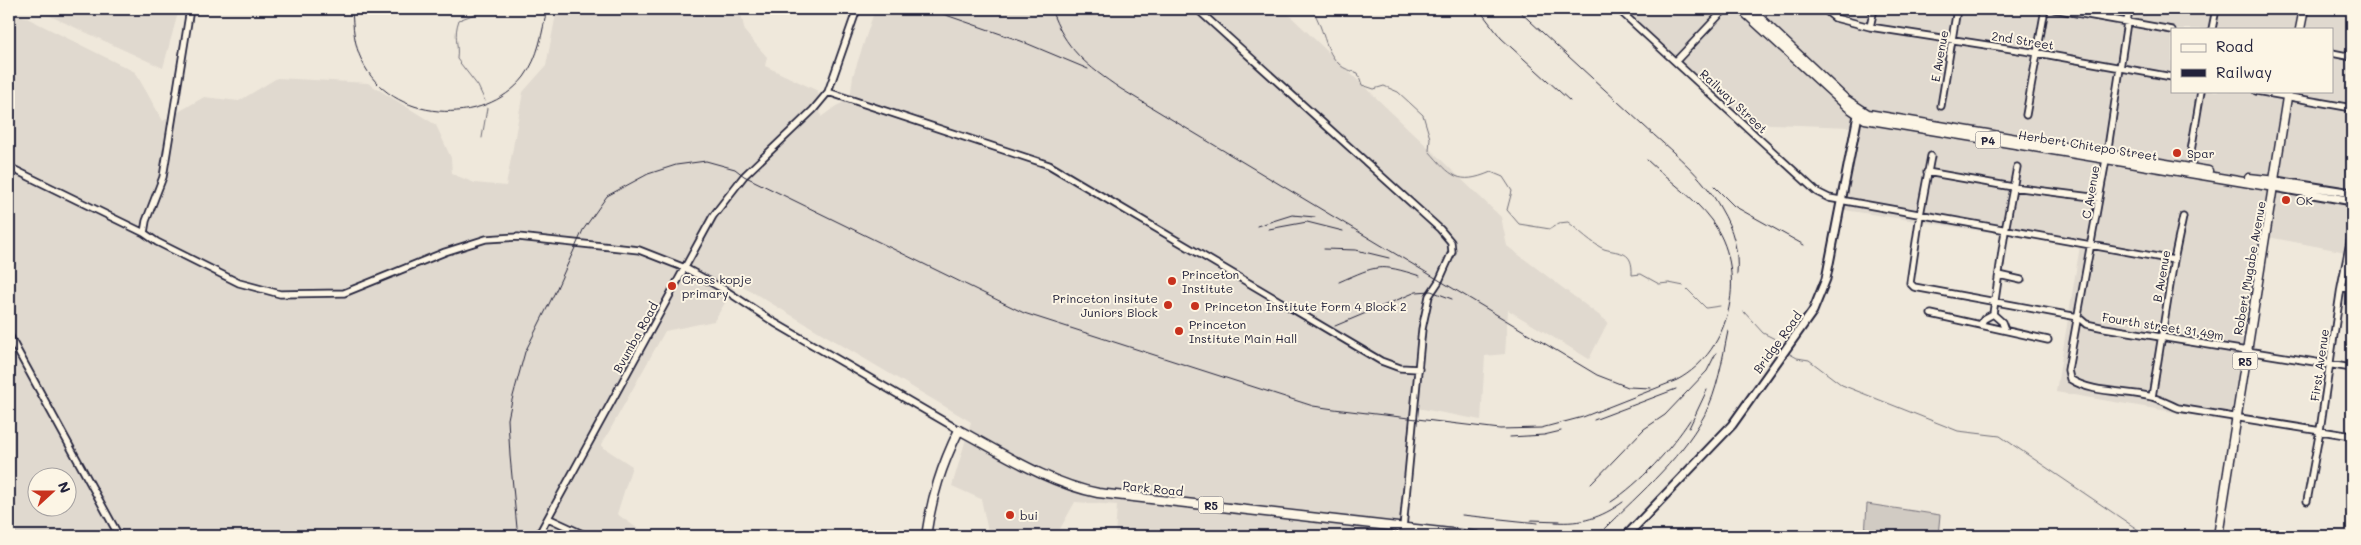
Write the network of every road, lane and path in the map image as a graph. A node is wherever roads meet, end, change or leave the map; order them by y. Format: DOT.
graph roads {
  1 [pos="190,9"];
  2 [pos="857,9"];
  3 [pos="1197,9"];
  4 [pos="1618,9"];
  5 [pos="1725,9"];
  6 [pos="1741,9"];
  7 [pos="1750,9"];
  8 [pos="1824,9"];
  9 [pos="1874,9"];
  10 [pos="1957,9"];
  11 [pos="2045,9"];
  12 [pos="2054,9"];
  13 [pos="2129,9"];
  14 [pos="2216,9"];
  15 [pos="2304,9"];
  16 [pos="2127,22"];
  17 [pos="1870,27"];
  18 [pos="2212,28"];
  19 [pos="2300,28"];
  20 [pos="2171,30"];
  21 [pos="1952,39"];
  22 [pos="2038,53"];
  23 [pos="2334,53"];
  24 [pos="2352,57"];
  25 [pos="1676,61"];
  26 [pos="2119,67"];
  27 [pos="2171,77"];
  28 [pos="828,92"];
  29 [pos="2201,92"];
  30 [pos="2267,92"];
  31 [pos="2288,94"];
  32 [pos="1941,106"];
  33 [pos="2352,108"];
  34 [pos="1858,115"];
  35 [pos="2026,115"];
  36 [pos="2192,151"];
  37 [pos="1931,156"];
  38 [pos="2106,157"];
  39 [pos="9,167"];
  40 [pos="2017,167"];
  41 [pos="1927,172"];
  42 [pos="2275,184"];
  43 [pos="2013,187"];
  44 [pos="2352,193"];
  45 [pos="2099,198"];
  46 [pos="2352,201"];
  47 [pos="1840,202"];
  48 [pos="1920,215"];
  49 [pos="2183,217"];
  50 [pos="2004,231"];
  51 [pos="2352,232"];
  52 [pos="144,233"];
  53 [pos="2090,246"];
  54 [pos="2174,260"];
  55 [pos="685,268"];
  56 [pos="1999,276"];
  57 [pos="2021,280"];
  58 [pos="2341,288"];
  59 [pos="2352,289"];
  60 [pos="1996,302"];
  61 [pos="1931,314"];
  62 [pos="1993,314"];
  63 [pos="2078,316"];
  64 [pos="1981,324"];
  65 [pos="2004,330"];
  66 [pos="9,335"];
  67 [pos="2161,337"];
  68 [pos="2048,340"];
  69 [pos="2247,350"];
  70 [pos="2329,364"];
  71 [pos="2352,368"];
  72 [pos="1419,370"];
  73 [pos="2152,397"];
  74 [pos="2236,418"];
  75 [pos="959,430"];
  76 [pos="2320,430"];
  77 [pos="2352,436"];
  78 [pos="2307,502"];
  79 [pos="548,518"];
  80 [pos="1403,528"];
  81 [pos="119,536"];
  82 [pos="538,536"];
  83 [pos="587,536"];
  84 [pos="926,536"];
  85 [pos="1477,536"];
  86 [pos="1626,536"];
  87 [pos="2218,536"];
  1 -- 52 [label="street"];
  2 -- 28 [label="street, Bvumba Road"];
  3 -- 72 [label="street"];
  4 -- 25 [label="street, Railway Street"];
  5 -- 25 [label="street"];
  6 -- 34 [label="highway, Herbert Chitepo Street / P4"];
  7 -- 38 [label="highway, Herbert Chitepo Street / P4"];
  8 -- 17 [label="street, 2nd Street"];
  9 -- 17 [label="street"];
  10 -- 21 [label="street, E Avenue"];
  11 -- 22 [label="street"];
  12 -- 16 [label="street"];
  13 -- 16 [label="street, C Avenue"];
  14 -- 18 [label="street"];
  15 -- 19 [label="highway"];
  16 -- 20 [label="street"];
  16 -- 26 [label="street, C Avenue"];
  17 -- 21 [label="street, 2nd Street"];
  21 -- 22 [label="street, 2nd Street"];
  21 -- 32 [label="street, E Avenue"];
  22 -- 26 [label="street, 2nd Street"];
  22 -- 35 [label="street"];
  23 -- 24 [label="street"];
  25 -- 47 [label="street, Railway Street"];
  26 -- 27 [label="street, 2nd Street"];
  26 -- 38 [label="street, C Avenue"];
  28 -- 55 [label="street, Bvumba Road"];
  28 -- 72 [label="street"];
  29 -- 36 [label="street"];
  30 -- 31 [label="street"];
  31 -- 33 [label="street"];
  31 -- 42 [label="highway, Robert Mugabe Avenue / R5"];
  34 -- 38 [label="highway, Herbert Chitepo Street / P4"];
  34 -- 47 [label="main road, Bridge Road"];
  37 -- 41 [label="street"];
  38 -- 42 [label="highway, Herbert Chitepo Street / P4"];
  38 -- 45 [label="street, C Avenue"];
  39 -- 52 [label="street"];
  40 -- 43 [label="street"];
  41 -- 43 [label="street"];
  41 -- 48 [label="street"];
  42 -- 44 [label="main road, Herbert Chitepo Street"];
  42 -- 46 [label="main road, Herbert Chitepo Street"];
  42 -- 69 [label="highway, Robert Mugabe Avenue / R5"];
  43 -- 45 [label="street"];
  43 -- 50 [label="street"];
  45 -- 53 [label="street, C Avenue"];
  47 -- 48 [label="street, Railway Street"];
  47 -- 86 [label="main road, Bridge Road"];
  48 -- 50 [label="street, Railway Street"];
  48 -- 60 [label="street, Fourth street 31,49m"];
  49 -- 54 [label="street, B Avenue"];
  50 -- 53 [label="street, Railway Street"];
  50 -- 56 [label="street"];
  51 -- 58 [label="street, First Avenue"];
  52 -- 55 [label="street"];
  53 -- 54 [label="street, Railway Street"];
  53 -- 63 [label="street, C Avenue"];
  54 -- 67 [label="street, B Avenue"];
  55 -- 75 [label="street"];
  55 -- 79 [label="street, Bvumba Road"];
  56 -- 57 [label="street"];
  56 -- 60 [label="street"];
  58 -- 59 [label="street"];
  58 -- 70 [label="street, First Avenue"];
  60 -- 62 [label="street"];
  60 -- 63 [label="street, Fourth street 31,49m"];
  61 -- 64 [label="street"];
  62 -- 64 [label="street"];
  62 -- 65 [label="street"];
  63 -- 67 [label="street, Fourth street 31,49m"];
  63 -- 73 [label="street, C Avenue"];
  64 -- 65 [label="street"];
  65 -- 68 [label="street"];
  66 -- 81 [label="street"];
  67 -- 69 [label="street, Fourth street 31,49m"];
  67 -- 73 [label="street, B Avenue"];
  69 -- 70 [label="street, Fourth street 31,49m"];
  69 -- 74 [label="highway, Robert Mugabe Avenue / R5"];
  70 -- 71 [label="street, Fourth street 31,49m"];
  70 -- 76 [label="street, First Avenue"];
  72 -- 80 [label="street"];
  73 -- 74 [label="street"];
  74 -- 76 [label="street"];
  74 -- 87 [label="highway, Robert Mugabe Avenue / R5"];
  75 -- 80 [label="highway, Park Road / R5"];
  75 -- 84 [label="highway"];
  76 -- 77 [label="street"];
  76 -- 78 [label="street, First Avenue"];
  79 -- 82 [label="street, Bvumba Road"];
  79 -- 83 [label="street"];
  80 -- 85 [label="highway, Park Road / R5"];
}
